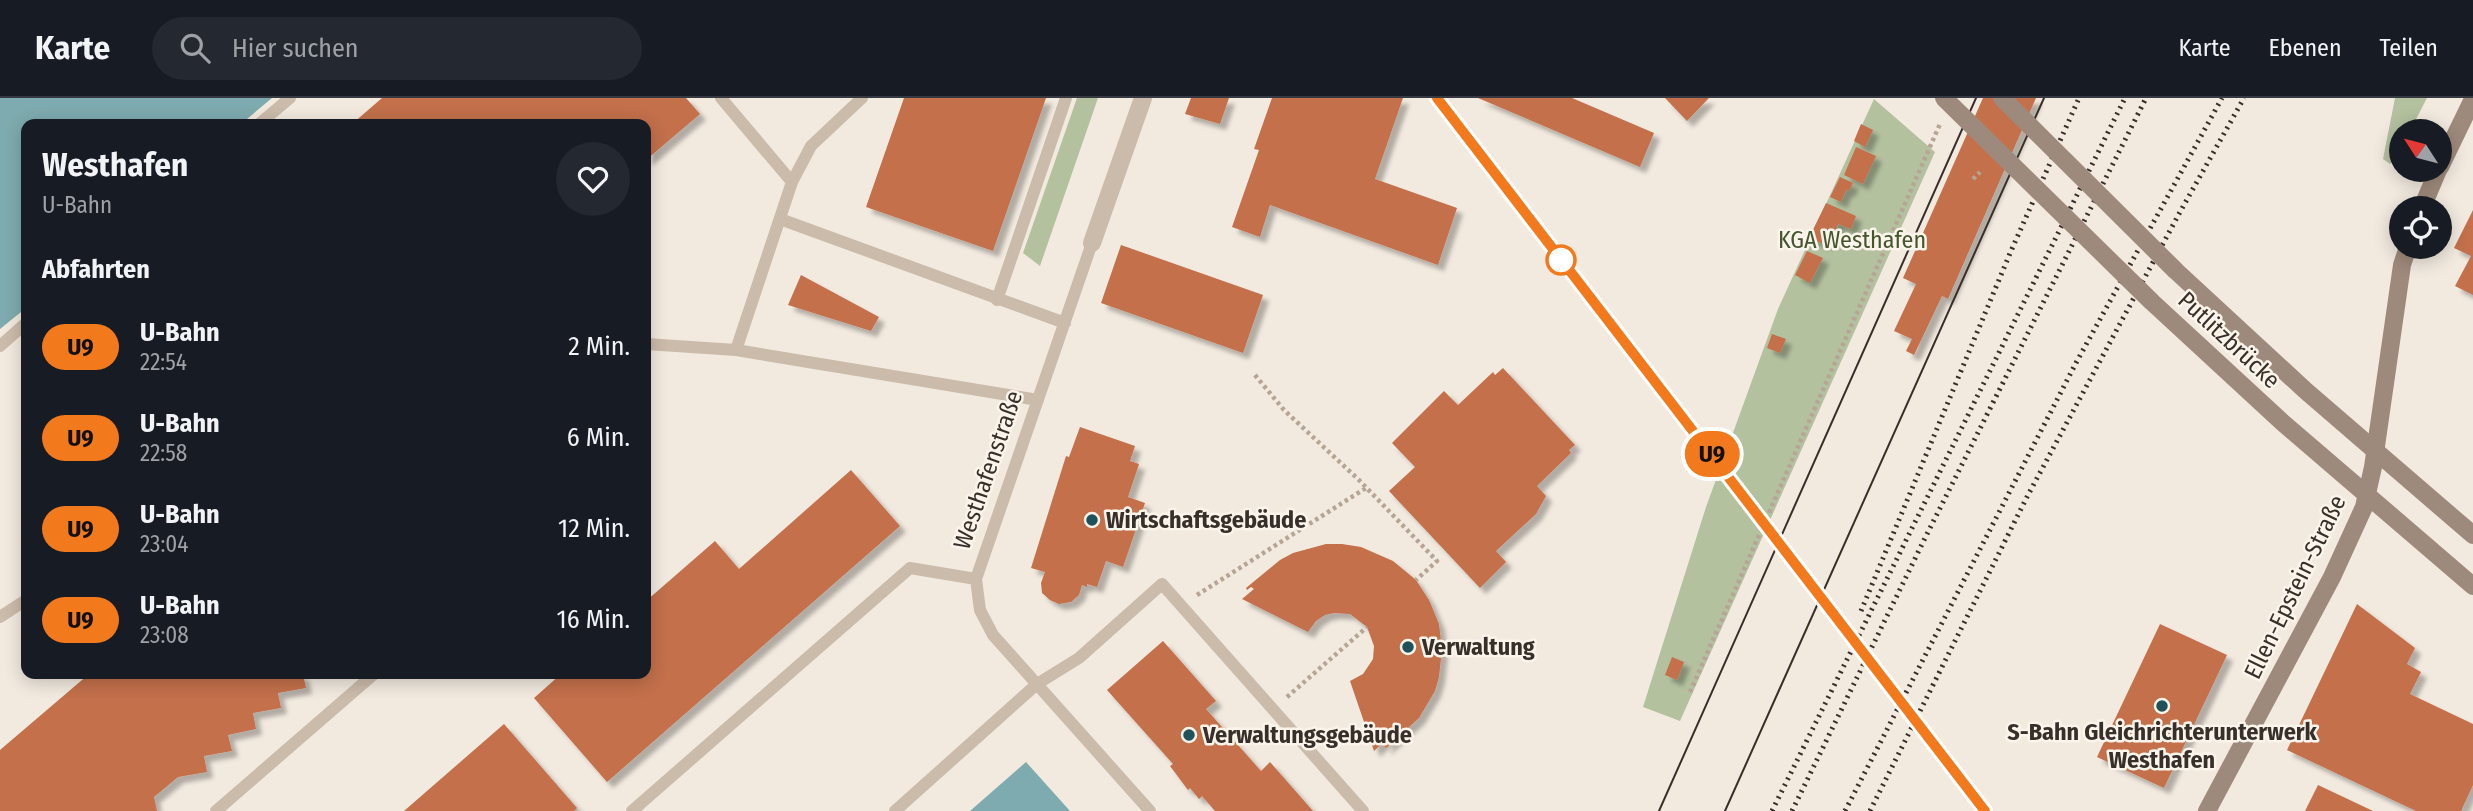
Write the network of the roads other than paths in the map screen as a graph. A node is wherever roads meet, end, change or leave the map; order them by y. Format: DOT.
graph roads {
  1 [pos="290,98"];
  2 [pos="721,98"];
  3 [pos="862,98"];
  4 [pos="1066,98"];
  5 [pos="1143,98"];
  6 [pos="1944,98"];
  7 [pos="2002,98"];
  8 [pos="2473,99"];
  9 [pos="266,119"];
  10 [pos="2452,142"];
  11 [pos="792,182"];
  12 [pos="780,219"];
  13 [pos="1092,243"];
  14 [pos="2404,259"];
  15 [pos="997,300"];
  16 [pos="1065,323"];
  17 [pos="21,327"];
  18 [pos="651,344"];
  19 [pos="0,346"];
  20 [pos="736,350"];
  21 [pos="1038,400"];
  22 [pos="2473,535"];
  23 [pos="976,579"];
  24 [pos="2473,586"];
  25 [pos="21,603"];
  26 [pos="0,617"];
  27 [pos="368,679"];
  28 [pos="1037,684"];
  29 [pos="216,811"];
  30 [pos="632,811"];
  31 [pos="895,811"];
  32 [pos="1150,811"];
  33 [pos="1363,811"];
  34 [pos="2207,811"];
  1 -- 9 [label="lane"];
  2 -- 11 [label="lane"];
  3 -- 11 [label="lane"];
  4 -- 15 [label="lane"];
  5 -- 13 [label="street, Westhafenstraße"];
  6 -- 24 [label="main road, Putlitzbrücke, bridge"];
  7 -- 22 [label="main road, Putlitzbrücke, bridge"];
  8 -- 10 [label="main road"];
  11 -- 12 [label="lane"];
  12 -- 15 [label="lane"];
  12 -- 20 [label="lane"];
  13 -- 16 [label="lane, Westhafenstraße"];
  14 -- 34 [label="main road, Ellen-Epstein-Straße"];
  15 -- 16 [label="lane"];
  16 -- 21 [label="lane, Westhafenstraße"];
  17 -- 19 [label="lane"];
  18 -- 20 [label="lane"];
  20 -- 21 [label="lane"];
  21 -- 23 [label="lane, Westhafenstraße"];
  23 -- 28 [label="lane, Westhafenstraße"];
  23 -- 30 [label="lane"];
  25 -- 26 [label="lane"];
  27 -- 29 [label="lane"];
  28 -- 31 [label="lane"];
  28 -- 32 [label="lane, Westhafenstraße"];
  28 -- 33 [label="lane"];
}
